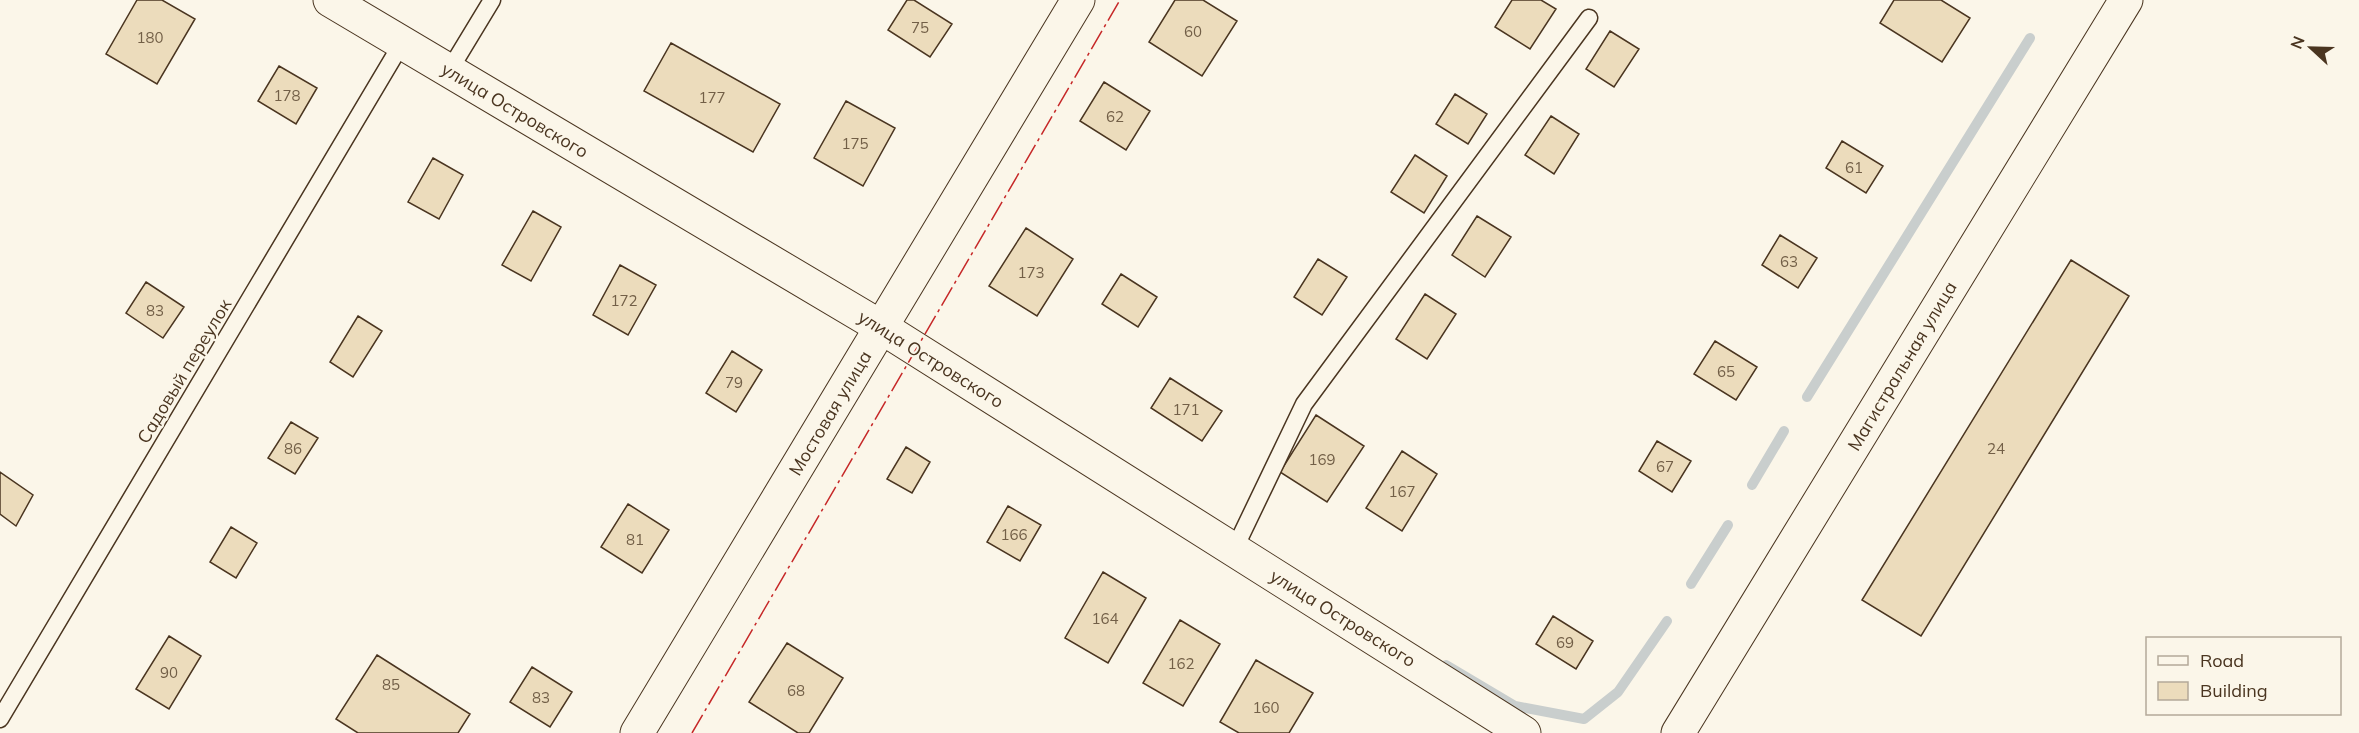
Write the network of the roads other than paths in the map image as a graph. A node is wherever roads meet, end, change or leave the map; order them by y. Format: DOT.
graph roads {
  1 [pos="330,0"];
  2 [pos="492,0"];
  3 [pos="1078,0"];
  4 [pos="2126,0"];
  5 [pos="1589,18"];
  6 [pos="402,43"];
  7 [pos="449,71"];
  8 [pos="881,327"];
  9 [pos="1234,550"];
  10 [pos="0,719"];
  11 [pos="637,733"];
  12 [pos="1524,733"];
  13 [pos="1678,733"];
  1 -- 6 [label="street, улица Островского"];
  2 -- 7 [label="lane"];
  3 -- 8 [label="street, Мостовая улица"];
  4 -- 13 [label="street, Магистральная улица"];
  5 -- 9 [label="lane"];
  6 -- 7 [label="street, улица Островского"];
  6 -- 10 [label="lane, Садовый переулок"];
  7 -- 8 [label="street, улица Островского"];
  8 -- 9 [label="street, улица Островского"];
  8 -- 11 [label="street, Мостовая улица"];
  9 -- 12 [label="street, улица Островского"];
}
